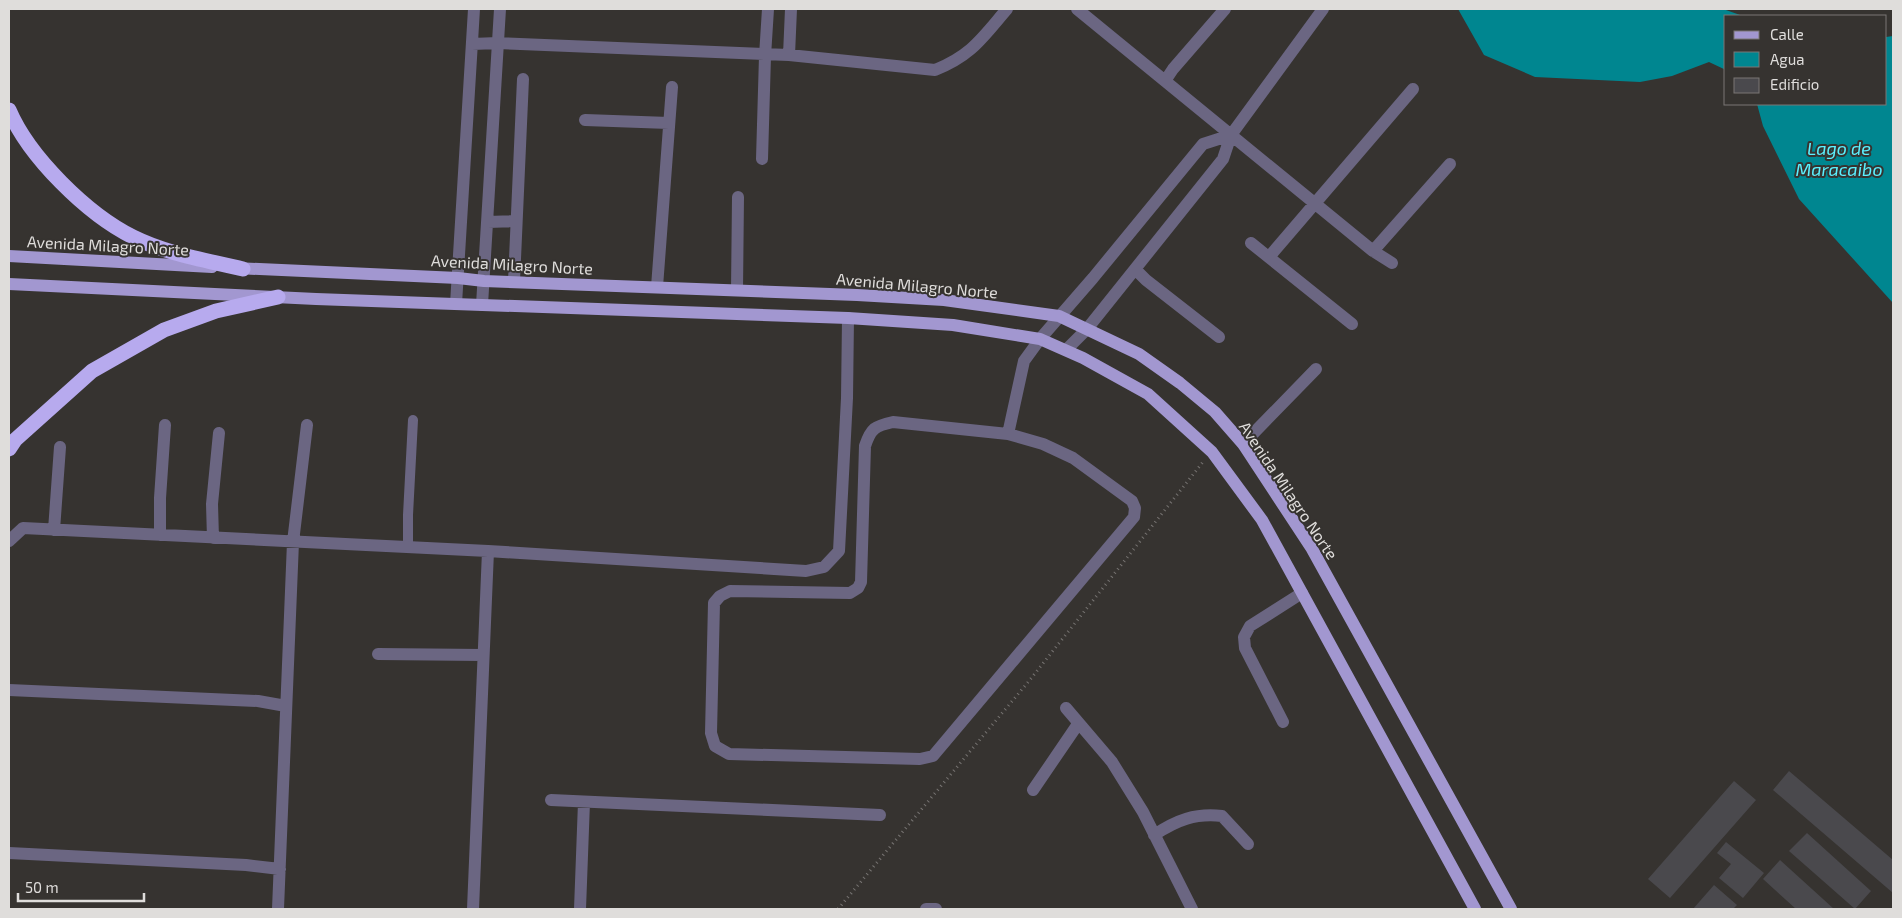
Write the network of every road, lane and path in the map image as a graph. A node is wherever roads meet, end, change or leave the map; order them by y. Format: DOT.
graph roads {
  1 [pos="474,9"];
  2 [pos="500,9"];
  3 [pos="768,9"];
  4 [pos="791,9"];
  5 [pos="1007,9"];
  6 [pos="1077,9"];
  7 [pos="1225,9"];
  8 [pos="1323,9"];
  9 [pos="498,43"];
  10 [pos="472,44"];
  11 [pos="789,55"];
  12 [pos="765,56"];
  13 [pos="523,79"];
  14 [pos="1165,81"];
  15 [pos="672,87"];
  16 [pos="1413,89"];
  17 [pos="9,110"];
  18 [pos="585,120"];
  19 [pos="669,124"];
  20 [pos="1231,135"];
  21 [pos="762,159"];
  22 [pos="1450,164"];
  23 [pos="738,197"];
  24 [pos="1317,202"];
  25 [pos="516,221"];
  26 [pos="488,222"];
  27 [pos="1252,243"];
  28 [pos="1374,250"];
  29 [pos="9,256"];
  30 [pos="1269,257"];
  31 [pos="1392,263"];
  32 [pos="243,269"];
  33 [pos="1135,269"];
  34 [pos="458,278"];
  35 [pos="484,280"];
  36 [pos="514,281"];
  37 [pos="9,284"];
  38 [pos="657,287"];
  39 [pos="737,290"];
  40 [pos="278,297"];
  41 [pos="456,304"];
  42 [pos="482,305"];
  43 [pos="1059,316"];
  44 [pos="848,318"];
  45 [pos="1352,324"];
  46 [pos="1087,329"];
  47 [pos="1219,337"];
  48 [pos="1040,339"];
  49 [pos="1066,350"];
  50 [pos="1316,369"];
  51 [pos="414,420"];
  52 [pos="165,425"];
  53 [pos="307,425"];
  54 [pos="219,433"];
  55 [pos="1008,434"];
  56 [pos="1243,444"];
  57 [pos="60,447"];
  58 [pos="9,449"];
  59 [pos="1212,452"];
  60 [pos="54,530"];
  61 [pos="160,535"];
  62 [pos="213,538"];
  63 [pos="9,540"];
  64 [pos="293,542"];
  65 [pos="408,548"];
  66 [pos="488,550"];
  67 [pos="1302,594"];
  68 [pos="378,654"];
  69 [pos="483,655"];
  70 [pos="9,690"];
  71 [pos="286,706"];
  72 [pos="1066,708"];
  73 [pos="1283,722"];
  74 [pos="1078,724"];
  75 [pos="1033,790"];
  76 [pos="551,800"];
  77 [pos="584,802"];
  78 [pos="880,815"];
  79 [pos="1154,835"];
  80 [pos="1248,844"];
  81 [pos="9,853"];
  82 [pos="280,869"];
  83 [pos="278,909"];
  84 [pos="473,909"];
  85 [pos="580,909"];
  86 [pos="838,909"];
  87 [pos="926,909"];
  88 [pos="936,909"];
  89 [pos="1192,909"];
  90 [pos="1475,909"];
  91 [pos="1511,909"];
  1 -- 10 [label="street"];
  2 -- 9 [label="street"];
  3 -- 12 [label="street"];
  4 -- 11 [label="street"];
  5 -- 11 [label="street"];
  6 -- 14 [label="street"];
  7 -- 14 [label="street"];
  8 -- 20 [label="street"];
  9 -- 10 [label="street"];
  9 -- 12 [label="street"];
  9 -- 26 [label="street"];
  10 -- 34 [label="street"];
  11 -- 12 [label="street"];
  12 -- 21 [label="street"];
  13 -- 25 [label="street"];
  14 -- 20 [label="street"];
  15 -- 19 [label="street"];
  16 -- 24 [label="street"];
  17 -- 32 [label="highway"];
  18 -- 19 [label="street"];
  19 -- 38 [label="street"];
  20 -- 24 [label="street"];
  20 -- 33 [label="street"];
  20 -- 43 [label="street"];
  22 -- 28 [label="street"];
  23 -- 39 [label="street"];
  24 -- 28 [label="street"];
  24 -- 30 [label="street"];
  25 -- 26 [label="street"];
  25 -- 36 [label="street"];
  26 -- 35 [label="street"];
  27 -- 30 [label="street"];
  28 -- 31 [label="street"];
  29 -- 32 [label="main road, Avenida Milagro Norte"];
  30 -- 45 [label="street"];
  32 -- 34 [label="main road, Avenida Milagro Norte"];
  33 -- 46 [label="street"];
  33 -- 47 [label="street"];
  34 -- 35 [label="main road, Avenida Milagro Norte"];
  34 -- 41 [label="street"];
  35 -- 36 [label="main road, Avenida Milagro Norte"];
  35 -- 42 [label="street"];
  36 -- 38 [label="main road, Avenida Milagro Norte"];
  37 -- 40 [label="main road"];
  38 -- 39 [label="main road, Avenida Milagro Norte"];
  39 -- 43 [label="main road, Avenida Milagro Norte"];
  40 -- 41 [label="main road"];
  40 -- 58 [label="highway"];
  41 -- 42 [label="main road"];
  42 -- 44 [label="main road"];
  43 -- 46 [label="main road, Avenida Milagro Norte"];
  43 -- 48 [label="street"];
  44 -- 48 [label="main road"];
  44 -- 66 [label="street"];
  46 -- 49 [label="street"];
  46 -- 56 [label="main road, Avenida Milagro Norte"];
  48 -- 49 [label="main road"];
  48 -- 55 [label="street"];
  49 -- 59 [label="main road"];
  50 -- 56 [label="street"];
  51 -- 65 [label="lane"];
  52 -- 61 [label="street"];
  53 -- 64 [label="street"];
  54 -- 62 [label="street"];
  55 -- 55 [label="street"];
  56 -- 91 [label="main road, Avenida Milagro Norte"];
  57 -- 60 [label="street"];
  59 -- 67 [label="main road"];
  59 -- 86 [label="path"];
  60 -- 61 [label="street"];
  60 -- 63 [label="street"];
  61 -- 62 [label="street"];
  62 -- 64 [label="street"];
  64 -- 65 [label="street"];
  64 -- 71 [label="street"];
  65 -- 66 [label="street"];
  66 -- 69 [label="street"];
  67 -- 73 [label="street"];
  67 -- 90 [label="main road"];
  68 -- 69 [label="street"];
  69 -- 84 [label="street"];
  70 -- 71 [label="street"];
  71 -- 82 [label="street"];
  72 -- 74 [label="street"];
  74 -- 75 [label="street"];
  74 -- 79 [label="street"];
  76 -- 77 [label="street"];
  77 -- 78 [label="street"];
  77 -- 85 [label="street"];
  79 -- 80 [label="street"];
  79 -- 89 [label="street"];
  81 -- 82 [label="street"];
  82 -- 83 [label="street"];
  87 -- 88 [label="street"];
}
